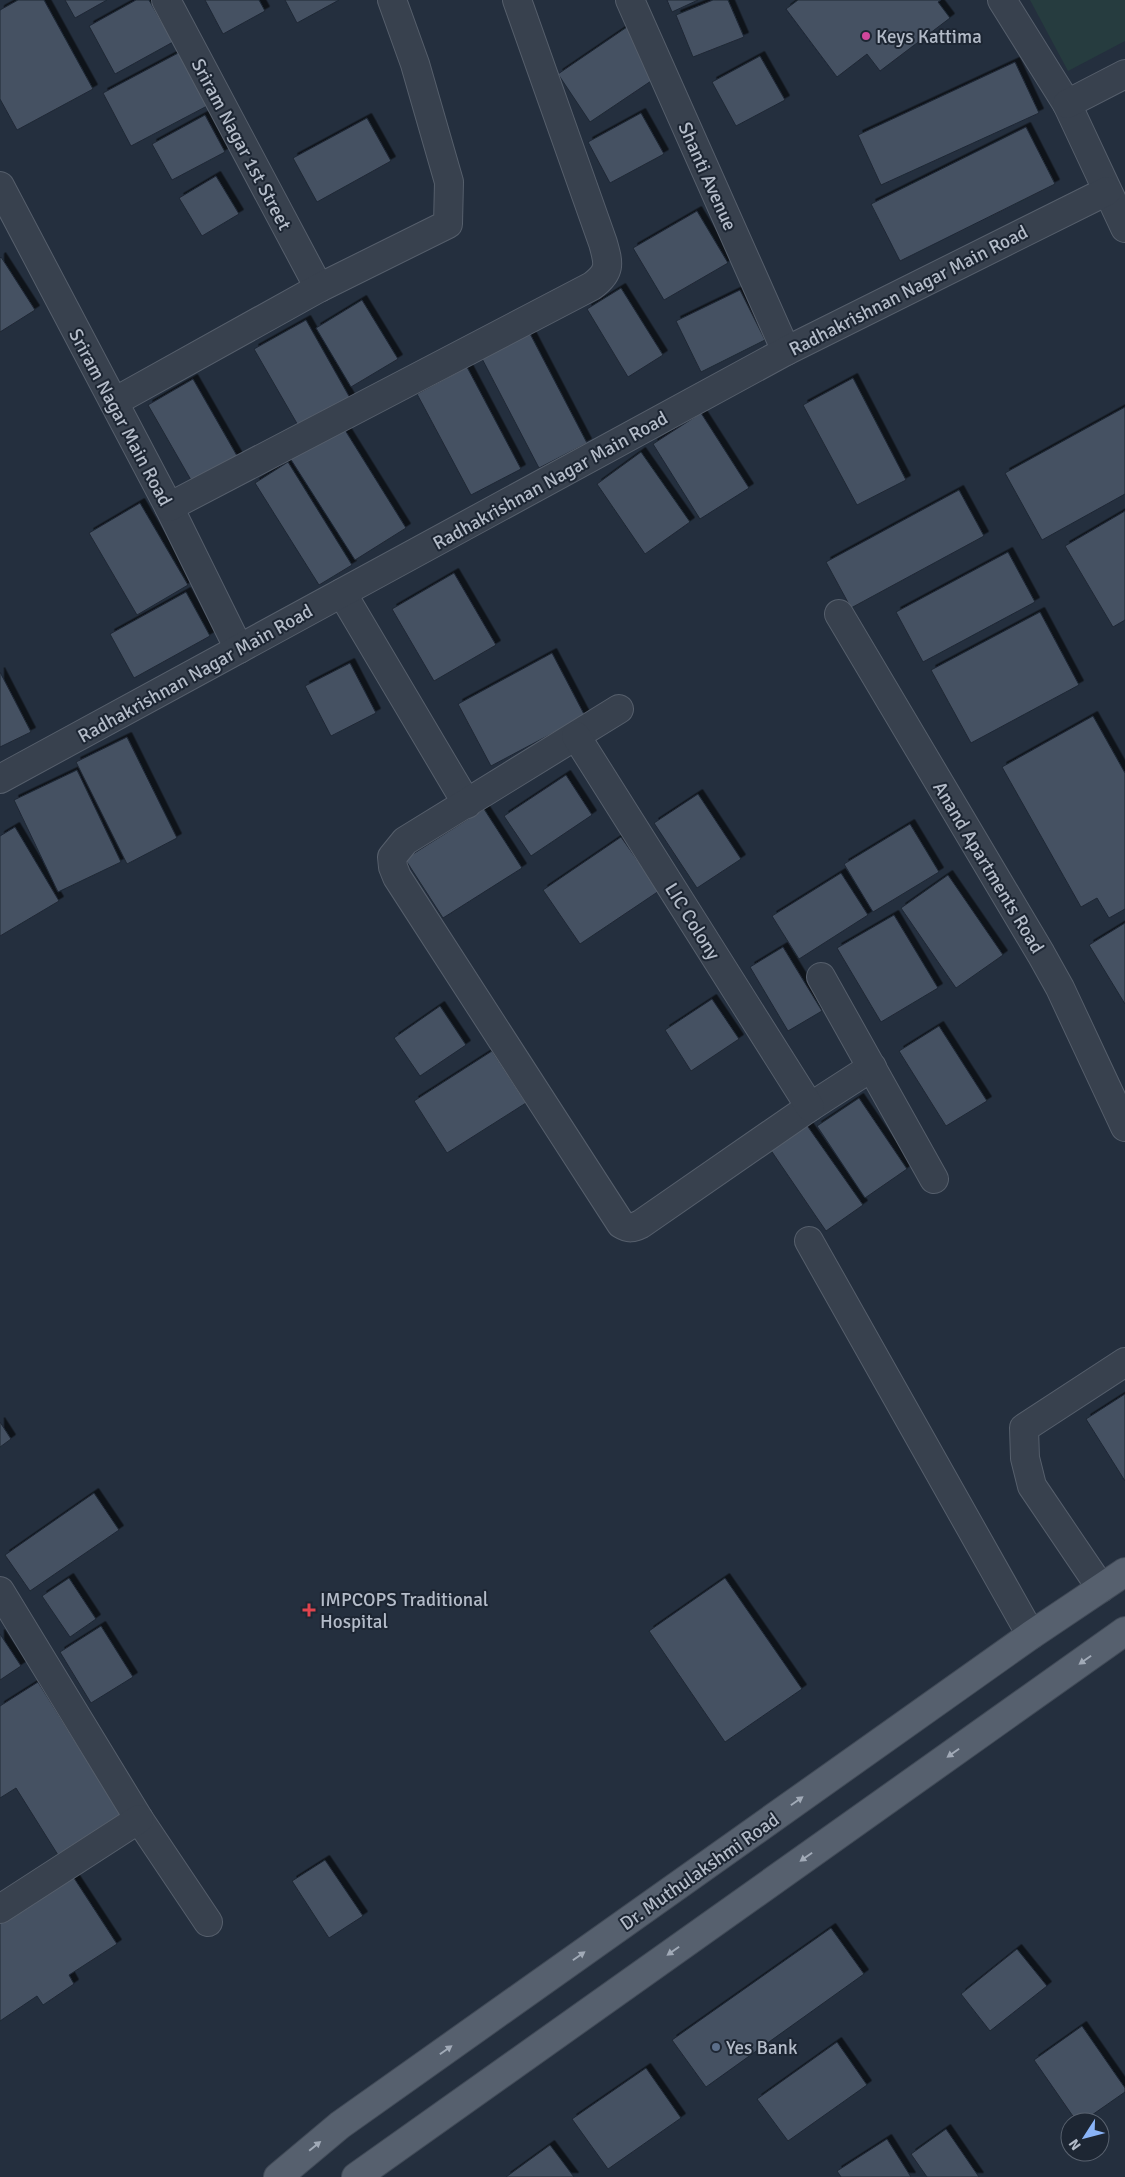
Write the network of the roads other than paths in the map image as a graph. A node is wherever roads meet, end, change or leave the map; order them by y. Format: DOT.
graph roads {
  1 [pos="166,0"];
  2 [pos="392,0"];
  3 [pos="516,0"];
  4 [pos="630,0"];
  5 [pos="1002,0"];
  6 [pos="1125,74"];
  7 [pos="1066,104"];
  8 [pos="0,186"];
  9 [pos="1107,192"];
  10 [pos="1125,228"];
  11 [pos="318,288"];
  12 [pos="786,351"];
  13 [pos="114,402"];
  14 [pos="169,507"];
  15 [pos="342,593"];
  16 [pos="839,614"];
  17 [pos="239,649"];
  18 [pos="619,710"];
  19 [pos="576,736"];
  20 [pos="0,780"];
  21 [pos="467,804"];
  22 [pos="821,977"];
  23 [pos="872,1067"];
  24 [pos="810,1107"];
  25 [pos="1125,1126"];
  26 [pos="934,1179"];
  27 [pos="809,1242"];
  28 [pos="1125,1362"];
  29 [pos="1125,1572"];
  30 [pos="1101,1588"];
  31 [pos="0,1591"];
  32 [pos="1125,1631"];
  33 [pos="1031,1635"];
  34 [pos="139,1819"];
  35 [pos="0,1909"];
  36 [pos="208,1922"];
  37 [pos="370,2173"];
  38 [pos="278,2177"];
  1 -- 11 [label="street, Sriram Nagar 1st Street"];
  2 -- 11 [label="street"];
  3 -- 14 [label="street"];
  4 -- 12 [label="street, Shanti Avenue"];
  5 -- 7 [label="street"];
  6 -- 7 [label="street"];
  7 -- 9 [label="street"];
  8 -- 13 [label="street, Sriram Nagar Main Road"];
  9 -- 10 [label="street"];
  9 -- 12 [label="street, Radhakrishnan Nagar Main Road"];
  11 -- 13 [label="street"];
  12 -- 15 [label="street, Radhakrishnan Nagar Main Road"];
  13 -- 14 [label="street, Sriram Nagar Main Road"];
  14 -- 17 [label="street, Sriram Nagar Main Road"];
  15 -- 17 [label="street, Radhakrishnan Nagar Main Road"];
  15 -- 21 [label="street"];
  16 -- 25 [label="street, Anand Apartments Road"];
  17 -- 20 [label="street, Radhakrishnan Nagar Main Road"];
  18 -- 19 [label="street"];
  19 -- 21 [label="street"];
  19 -- 24 [label="street, LIC Colony"];
  21 -- 24 [label="street"];
  22 -- 23 [label="street"];
  23 -- 24 [label="street"];
  23 -- 26 [label="street"];
  27 -- 33 [label="street"];
  28 -- 30 [label="street"];
  29 -- 30 [label="main road, Dr. Muthulakshmi Road"];
  30 -- 33 [label="main road, Dr. Muthulakshmi Road"];
  31 -- 34 [label="street"];
  32 -- 37 [label="main road, one-way"];
  38 -- 33 [label="main road, Dr. Muthulakshmi Road, one-way"];
  34 -- 35 [label="street"];
  34 -- 36 [label="street"];
}
